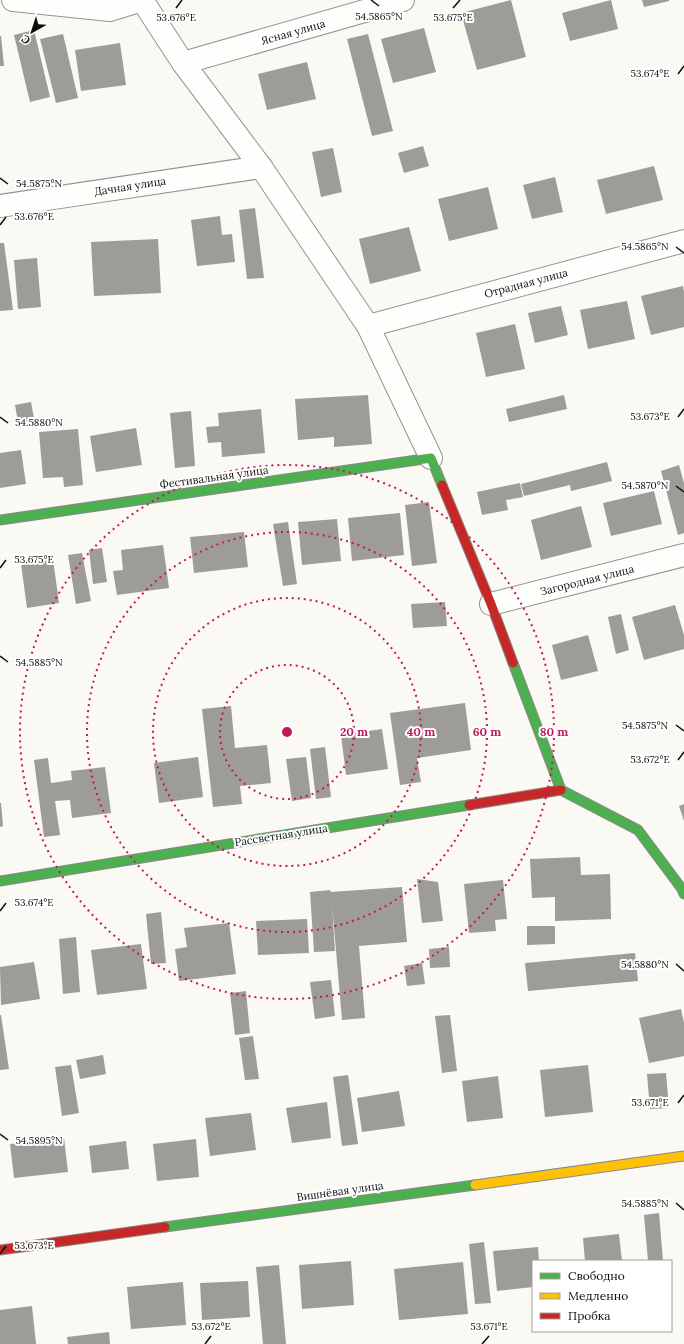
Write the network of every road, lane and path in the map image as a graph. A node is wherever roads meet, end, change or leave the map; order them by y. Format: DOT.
graph roads {
  1 [pos="14,0"];
  2 [pos="142,0"];
  3 [pos="403,0"];
  4 [pos="183,63"];
  5 [pos="261,167"];
  6 [pos="0,206"];
  7 [pos="684,240"];
  8 [pos="368,326"];
  9 [pos="431,458"];
  10 [pos="0,520"];
  11 [pos="684,555"];
  12 [pos="491,604"];
  13 [pos="561,790"];
  14 [pos="0,881"];
  15 [pos="683,890"];
  16 [pos="684,1156"];
  17 [pos="0,1250"];
  1 -- 2 [label="street"];
  2 -- 4 [label="street"];
  3 -- 4 [label="street, Ясная улица"];
  4 -- 5 [label="street"];
  5 -- 6 [label="street, Дачная улица"];
  5 -- 8 [label="street"];
  7 -- 8 [label="street, Отрадная улица"];
  8 -- 9 [label="street"];
  9 -- 10 [label="street, Фестивальная улица"];
  9 -- 12 [label="street"];
  11 -- 12 [label="street, Загородная улица"];
  12 -- 13 [label="street"];
  13 -- 14 [label="street, Рассветная улица"];
  13 -- 15 [label="street"];
  16 -- 17 [label="street, Вишнёвая улица"];
}
